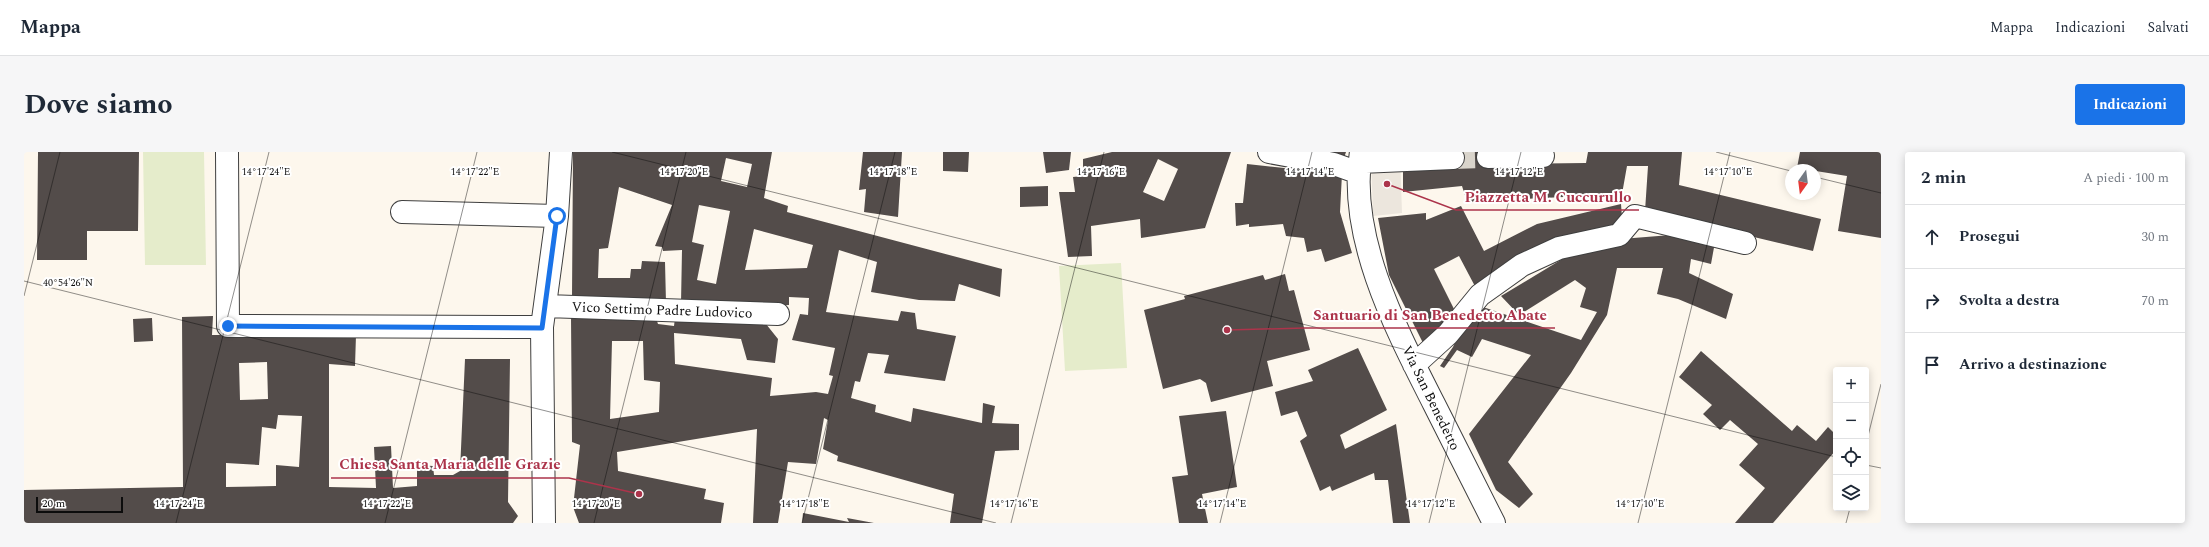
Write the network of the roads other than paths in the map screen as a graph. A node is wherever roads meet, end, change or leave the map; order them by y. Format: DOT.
graph roads {
  1 [pos="227,152"];
  2 [pos="561,152"];
  3 [pos="1270,152"];
  4 [pos="1543,156"];
  5 [pos="1488,157"];
  6 [pos="1453,158"];
  7 [pos="1360,162"];
  8 [pos="402,212"];
  9 [pos="557,216"];
  10 [pos="1745,243"];
  11 [pos="546,306"];
  12 [pos="778,314"];
  13 [pos="542,328"];
  14 [pos="1414,365"];
  15 [pos="544,523"];
  16 [pos="1494,523"];
  1 -- 13 [label="street"];
  2 -- 9 [label="street"];
  3 -- 7 [label="street"];
  4 -- 5 [label="street"];
  6 -- 7 [label="street"];
  7 -- 14 [label="street, Via San Benedetto"];
  8 -- 9 [label="street"];
  9 -- 11 [label="street"];
  10 -- 14 [label="street"];
  11 -- 12 [label="street, Vico Settimo Padre Ludovico"];
  11 -- 13 [label="street"];
  13 -- 15 [label="street"];
  14 -- 16 [label="street, Via San Benedetto"];
}
